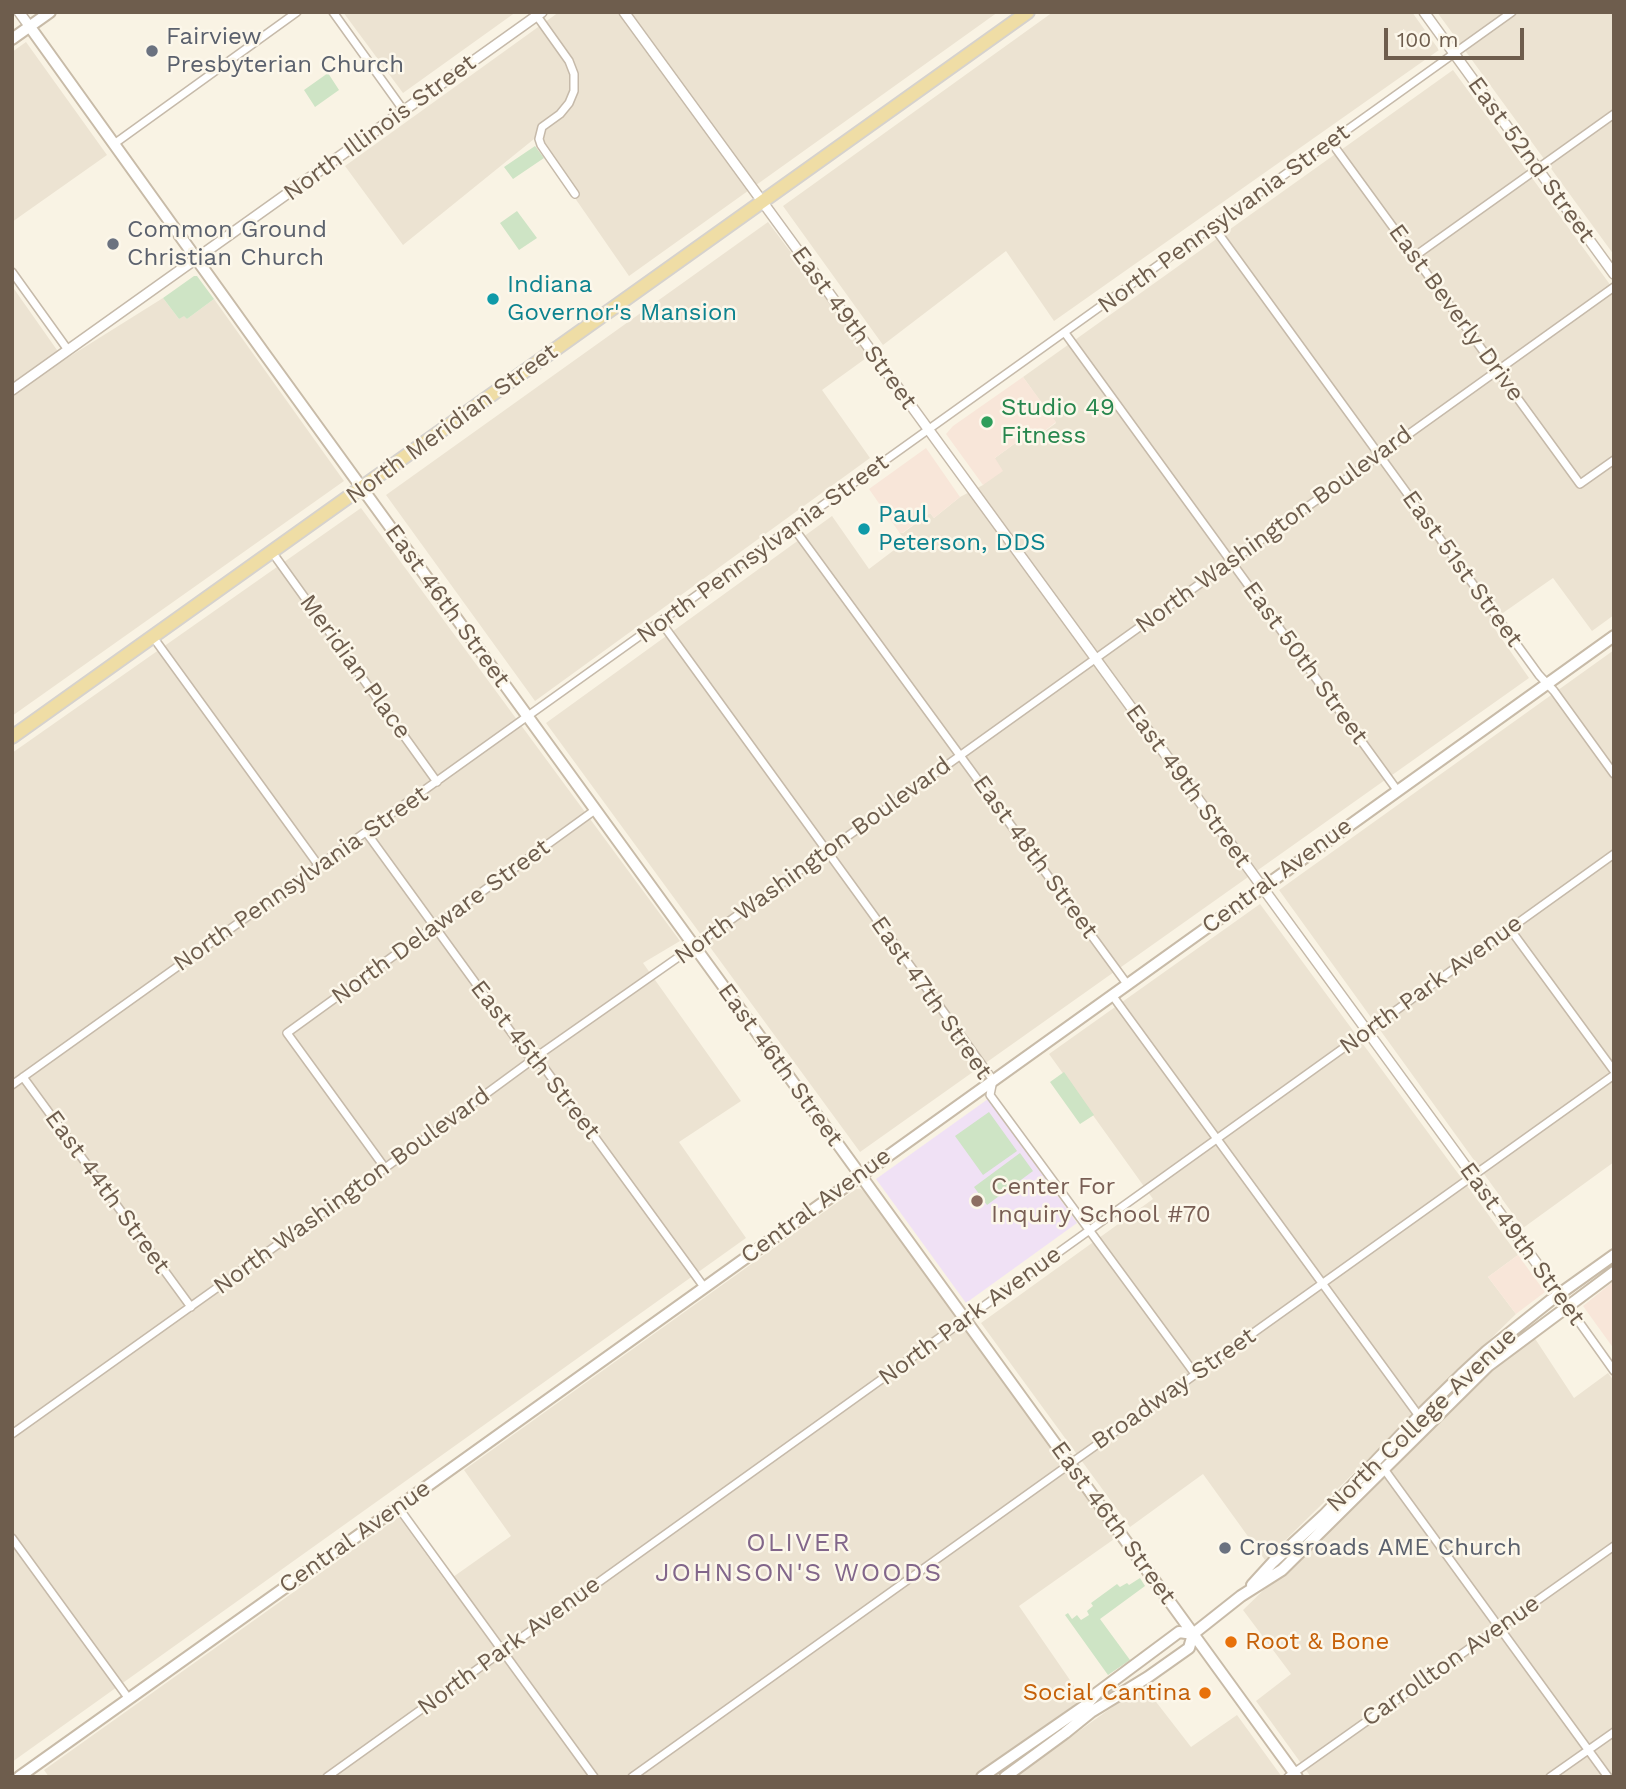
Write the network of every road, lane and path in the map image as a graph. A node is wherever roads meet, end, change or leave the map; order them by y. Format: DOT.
graph roads {
  1 [pos="19,12"];
  2 [pos="50,12"];
  3 [pos="297,12"];
  4 [pos="333,12"];
  5 [pos="624,12"];
  6 [pos="1028,12"];
  7 [pos="1424,12"];
  8 [pos="1512,12"];
  9 [pos="540,14"];
  10 [pos="30,27"];
  11 [pos="12,39"];
  12 [pos="1454,54"];
  13 [pos="404,111"];
  14 [pos="1614,114"];
  15 [pos="1331,142"];
  16 [pos="114,144"];
  17 [pos="1538,168"];
  18 [pos="575,194"];
  19 [pos="762,202"];
  20 [pos="1213,226"];
  21 [pos="1415,256"];
  22 [pos="196,259"];
  23 [pos="12,272"];
  24 [pos="1614,274"];
  25 [pos="1614,287"];
  26 [pos="1065,332"];
  27 [pos="68,351"];
  28 [pos="1498,370"];
  29 [pos="12,390"];
  30 [pos="928,431"];
  31 [pos="1379,455"];
  32 [pos="1614,460"];
  33 [pos="362,488"];
  34 [pos="793,527"];
  35 [pos="272,552"];
  36 [pos="1231,561"];
  37 [pos="661,622"];
  38 [pos="1614,636"];
  39 [pos="153,637"];
  40 [pos="1095,659"];
  41 [pos="1548,684"];
  42 [pos="528,717"];
  43 [pos="12,737"];
  44 [pos="960,755"];
  45 [pos="1614,774"];
  46 [pos="437,782"];
  47 [pos="1397,790"];
  48 [pos="595,810"];
  49 [pos="366,832"];
  50 [pos="827,850"];
  51 [pos="1614,854"];
  52 [pos="319,866"];
  53 [pos="1261,887"];
  54 [pos="435,927"];
  55 [pos="1510,929"];
  56 [pos="694,946"];
  57 [pos="1127,984"];
  58 [pos="1112,995"];
  59 [pos="1368,1031"];
  60 [pos="534,1059"];
  61 [pos="1614,1073"];
  62 [pos="23,1077"];
  63 [pos="993,1080"];
  64 [pos="12,1085"];
  65 [pos="1217,1139"];
  66 [pos="384,1168"];
  67 [pos="860,1175"];
  68 [pos="1473,1176"];
  69 [pos="1090,1230"];
  70 [pos="1614,1255"];
  71 [pos="1614,1272"];
  72 [pos="1323,1284"];
  73 [pos="704,1287"];
  74 [pos="1559,1294"];
  75 [pos="1567,1305"];
  76 [pos="191,1307"];
  77 [pos="965,1320"];
  78 [pos="1614,1371"];
  79 [pos="1195,1374"];
  80 [pos="1419,1416"];
  81 [pos="12,1434"];
  82 [pos="1070,1463"];
  83 [pos="1384,1469"];
  84 [pos="398,1507"];
  85 [pos="12,1538"];
  86 [pos="1614,1546"];
  87 [pos="1241,1596"];
  88 [pos="1499,1628"];
  89 [pos="1193,1633"];
  90 [pos="503,1651"];
  91 [pos="129,1699"];
  92 [pos="1614,1731"];
  93 [pos="1588,1749"];
  94 [pos="1293,1775"];
  95 [pos="19,1777"];
  96 [pos="327,1777"];
  97 [pos="594,1777"];
  98 [pos="632,1777"];
  99 [pos="982,1777"];
  100 [pos="1005,1777"];
  101 [pos="1550,1777"];
  102 [pos="1608,1777"];
  1 -- 10 [label="street"];
  2 -- 10 [label="main road"];
  3 -- 16 [label="street"];
  4 -- 13 [label="street"];
  5 -- 19 [label="street, East 49th Street"];
  6 -- 19 [label="main road, North Meridian Street"];
  7 -- 12 [label="street, East 52nd Street"];
  8 -- 12 [label="street, North Pennsylvania Street"];
  9 -- 13 [label="street, North Illinois Street"];
  9 -- 18 [label="street"];
  10 -- 11 [label="main road"];
  10 -- 16 [label="main road, East 46th Street"];
  12 -- 15 [label="street, North Pennsylvania Street"];
  12 -- 17 [label="street, East 52nd Street"];
  13 -- 22 [label="street, North Illinois Street"];
  14 -- 17 [label="street"];
  15 -- 20 [label="street, North Pennsylvania Street"];
  15 -- 21 [label="street, East Beverly Drive"];
  16 -- 22 [label="main road, East 46th Street"];
  17 -- 21 [label="street"];
  17 -- 24 [label="street, East 52nd Street"];
  19 -- 30 [label="street, East 49th Street"];
  19 -- 33 [label="main road, North Meridian Street"];
  20 -- 26 [label="street, North Pennsylvania Street"];
  20 -- 31 [label="street, East 51st Street"];
  21 -- 28 [label="street, East Beverly Drive"];
  22 -- 27 [label="street, North Illinois Street"];
  22 -- 33 [label="main road, East 46th Street"];
  23 -- 27 [label="street"];
  25 -- 28 [label="street, North Washington Boulevard"];
  26 -- 30 [label="street, North Pennsylvania Street"];
  26 -- 36 [label="street, East 50th Street"];
  27 -- 29 [label="street, North Illinois Street"];
  28 -- 31 [label="street, North Washington Boulevard"];
  28 -- 32 [label="street, East Beverly Drive"];
  30 -- 34 [label="street, North Pennsylvania Street"];
  30 -- 40 [label="street, East 49th Street"];
  31 -- 36 [label="street, North Washington Boulevard"];
  31 -- 41 [label="street, East 51st Street"];
  33 -- 35 [label="main road, North Meridian Street"];
  33 -- 42 [label="main road, East 46th Street"];
  34 -- 37 [label="street, North Pennsylvania Street"];
  34 -- 44 [label="street, East 48th Street"];
  35 -- 39 [label="main road, North Meridian Street"];
  35 -- 46 [label="street, Meridian Place"];
  36 -- 40 [label="street, North Washington Boulevard"];
  36 -- 47 [label="street, East 50th Street"];
  37 -- 42 [label="street, North Pennsylvania Street"];
  37 -- 50 [label="street, East 47th Street"];
  38 -- 41 [label="main road, Central Avenue"];
  39 -- 43 [label="main road, North Meridian Street"];
  39 -- 52 [label="street"];
  40 -- 44 [label="street, North Washington Boulevard"];
  40 -- 53 [label="street, East 49th Street"];
  41 -- 45 [label="street, East 51st Street"];
  41 -- 47 [label="main road, Central Avenue"];
  42 -- 46 [label="street, North Pennsylvania Street"];
  42 -- 48 [label="main road, East 46th Street"];
  44 -- 50 [label="street, North Washington Boulevard"];
  44 -- 57 [label="street, East 48th Street"];
  46 -- 49 [label="street, North Pennsylvania Street"];
  47 -- 53 [label="main road, Central Avenue"];
  48 -- 54 [label="street, North Delaware Street"];
  48 -- 56 [label="main road, East 46th Street"];
  49 -- 52 [label="street, North Pennsylvania Street"];
  49 -- 54 [label="street, East 45th Street"];
  50 -- 56 [label="street, North Washington Boulevard"];
  50 -- 63 [label="street, East 47th Street"];
  51 -- 55 [label="street, North Park Avenue"];
  52 -- 62 [label="street, North Pennsylvania Street"];
  53 -- 57 [label="main road, Central Avenue"];
  53 -- 59 [label="street, East 49th Street"];
  54 -- 60 [label="street, East 45th Street"];
  54 -- 66 [label="street, North Delaware Street"];
  55 -- 59 [label="street, North Park Avenue"];
  55 -- 61 [label="street"];
  56 -- 60 [label="street, North Washington Boulevard"];
  56 -- 67 [label="main road, East 46th Street"];
  57 -- 58 [label="main road, Central Avenue"];
  58 -- 63 [label="main road, Central Avenue"];
  58 -- 65 [label="street"];
  59 -- 65 [label="street, North Park Avenue"];
  59 -- 68 [label="street, East 49th Street"];
  60 -- 66 [label="street, North Washington Boulevard"];
  60 -- 73 [label="street, East 45th Street"];
  61 -- 68 [label="street, Broadway Street"];
  62 -- 64 [label="street, North Pennsylvania Street"];
  62 -- 76 [label="street, East 44th Street"];
  63 -- 67 [label="main road, Central Avenue"];
  63 -- 69 [label="street, East 47th Street"];
  65 -- 69 [label="street, North Park Avenue"];
  65 -- 72 [label="street"];
  66 -- 76 [label="street, North Washington Boulevard"];
  67 -- 73 [label="main road, Central Avenue"];
  67 -- 77 [label="main road, East 46th Street"];
  68 -- 72 [label="street, Broadway Street"];
  68 -- 74 [label="street, East 49th Street"];
  69 -- 77 [label="street, North Park Avenue"];
  69 -- 79 [label="street, East 47th Street"];
  70 -- 74 [label="main road, North College Avenue"];
  71 -- 75 [label="main road, North College Avenue"];
  72 -- 79 [label="street, Broadway Street"];
  72 -- 80 [label="street"];
  73 -- 84 [label="main road, Central Avenue"];
  74 -- 75 [label="street, East 49th Street"];
  74 -- 80 [label="main road, North College Avenue"];
  75 -- 78 [label="street, East 49th Street"];
  75 -- 83 [label="main road, North College Avenue"];
  76 -- 81 [label="street, North Washington Boulevard"];
  77 -- 82 [label="main road, East 46th Street"];
  77 -- 90 [label="street, North Park Avenue"];
  79 -- 82 [label="street, Broadway Street"];
  80 -- 87 [label="main road, North College Avenue"];
  82 -- 89 [label="main road, East 46th Street"];
  82 -- 98 [label="street, Broadway Street"];
  83 -- 87 [label="main road, North College Avenue"];
  83 -- 88 [label="street"];
  84 -- 90 [label="street"];
  84 -- 91 [label="main road, Central Avenue"];
  85 -- 91 [label="street"];
  86 -- 88 [label="street, Carrollton Avenue"];
  87 -- 89 [label="main road, North College Avenue"];
  88 -- 93 [label="street"];
  88 -- 94 [label="street, Carrollton Avenue"];
  89 -- 94 [label="main road, East 46th Street"];
  89 -- 99 [label="main road, North College Avenue"];
  89 -- 100 [label="main road, North College Avenue"];
  90 -- 96 [label="street, North Park Avenue"];
  90 -- 97 [label="street"];
  91 -- 95 [label="main road, Central Avenue"];
  92 -- 93 [label="street"];
  93 -- 101 [label="street"];
  93 -- 102 [label="street"];
}
